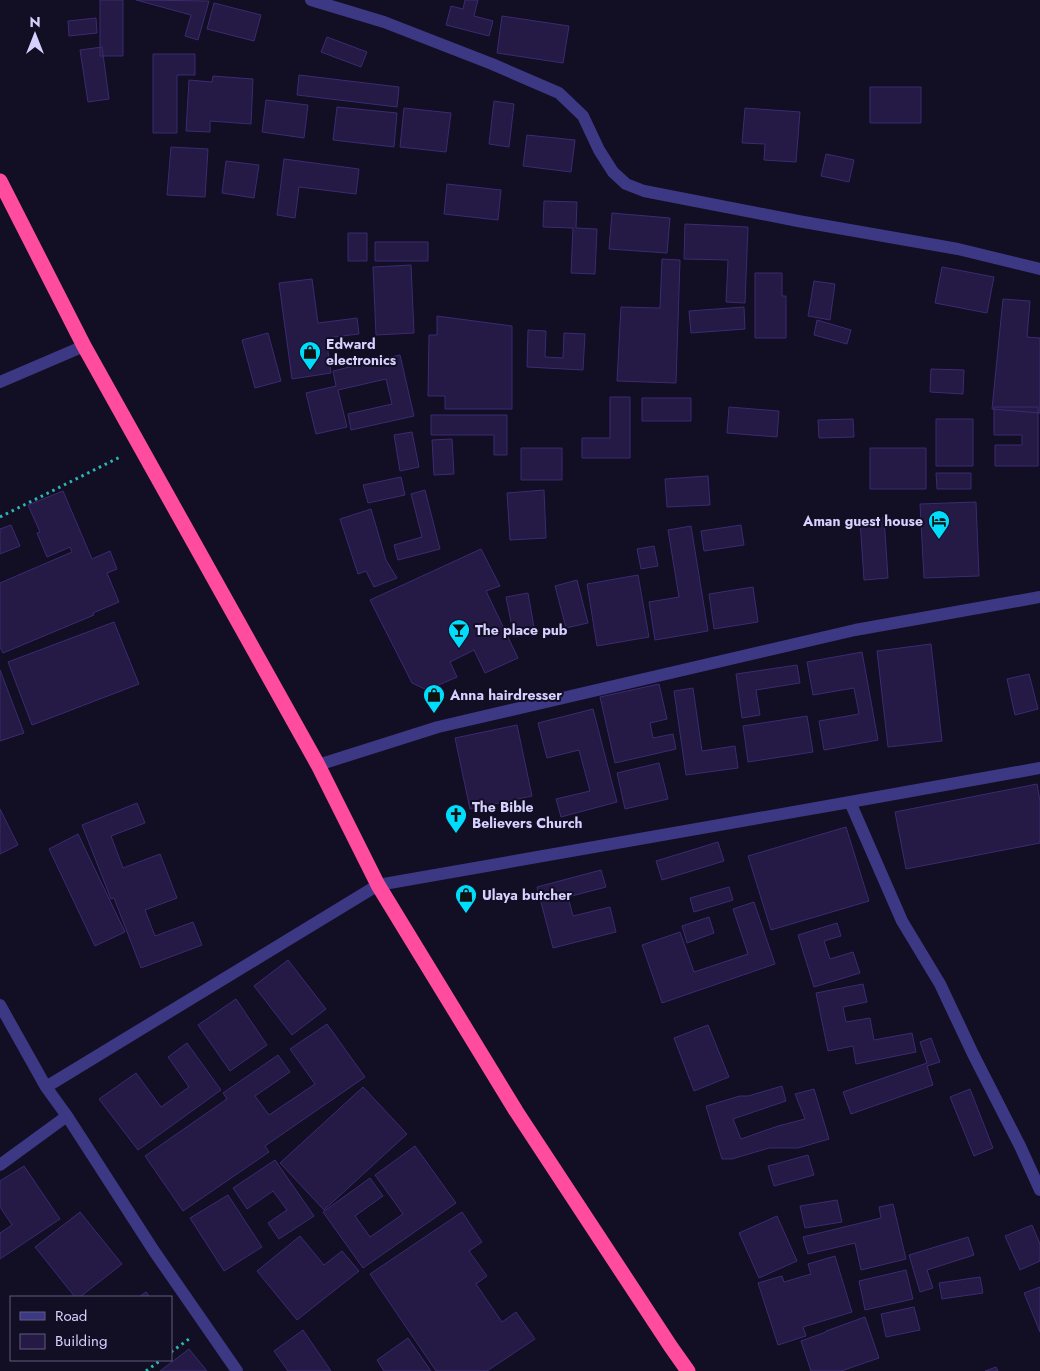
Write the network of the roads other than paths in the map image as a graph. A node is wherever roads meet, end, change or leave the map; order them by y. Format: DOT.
graph roads {
  1 [pos="311,0"];
  2 [pos="0,181"];
  3 [pos="1040,269"];
  4 [pos="84,346"];
  5 [pos="0,382"];
  6 [pos="1040,596"];
  7 [pos="318,765"];
  8 [pos="1040,768"];
  9 [pos="850,802"];
  10 [pos="378,885"];
  11 [pos="0,1005"];
  12 [pos="46,1087"];
  13 [pos="67,1116"];
  14 [pos="0,1165"];
  15 [pos="1040,1190"];
  16 [pos="237,1371"];
  17 [pos="688,1371"];
  1 -- 3 [label="street"];
  2 -- 4 [label="highway"];
  4 -- 5 [label="street"];
  4 -- 7 [label="highway"];
  6 -- 7 [label="street"];
  7 -- 10 [label="highway"];
  8 -- 9 [label="street"];
  9 -- 10 [label="street"];
  9 -- 15 [label="street"];
  10 -- 12 [label="street"];
  10 -- 17 [label="highway"];
  11 -- 12 [label="street"];
  12 -- 13 [label="street"];
  13 -- 14 [label="street"];
  13 -- 16 [label="street"];
}
